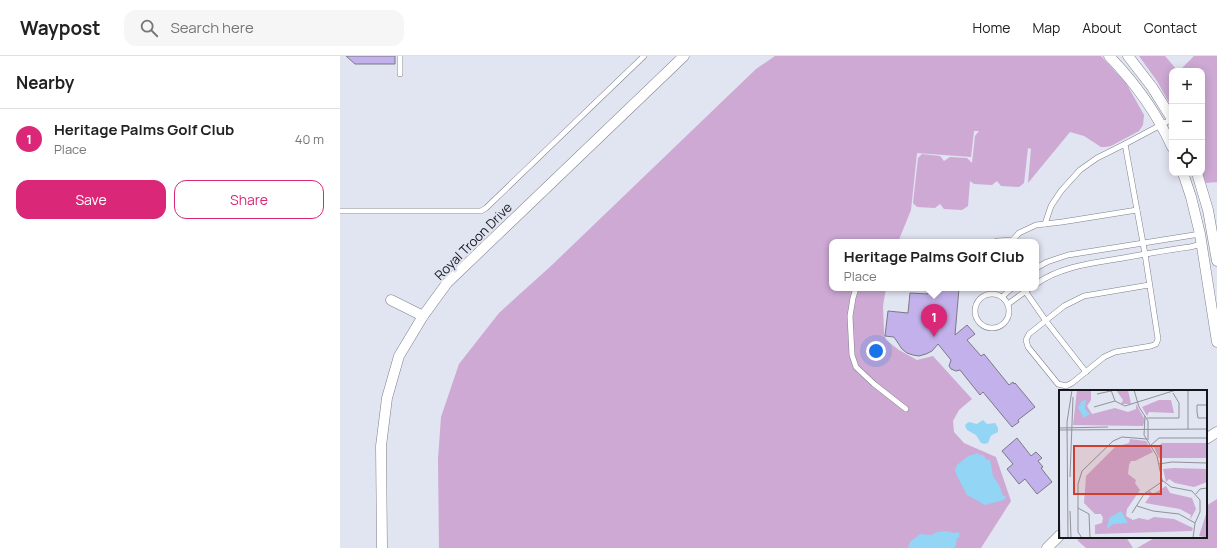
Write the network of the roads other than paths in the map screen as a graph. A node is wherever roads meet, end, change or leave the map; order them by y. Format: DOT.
graph roads {
  1 [pos="400,56"];
  2 [pos="644,56"];
  3 [pos="684,56"];
  4 [pos="1109,56"];
  5 [pos="1128,56"];
  6 [pos="400,74"];
  7 [pos="1169,114"];
  8 [pos="1169,120"];
  9 [pos="1161,124"];
  10 [pos="1169,141"];
  11 [pos="1125,144"];
  12 [pos="1184,176"];
  13 [pos="1198,176"];
  14 [pos="1137,210"];
  15 [pos="340,211"];
  16 [pos="1045,224"];
  17 [pos="1200,234"];
  18 [pos="1215,238"];
  19 [pos="1014,239"];
  20 [pos="1143,243"];
  21 [pos="1202,244"];
  22 [pos="1145,254"];
  23 [pos="1217,261"];
  24 [pos="1039,266"];
  25 [pos="1039,282"];
  26 [pos="1149,285"];
  27 [pos="855,291"];
  28 [pos="1009,291"];
  29 [pos="1024,291"];
  30 [pos="1027,291"];
  31 [pos="1002,297"];
  32 [pos="391,300"];
  33 [pos="1008,304"];
  34 [pos="423,316"];
  35 [pos="1046,320"];
  36 [pos="1217,342"];
  37 [pos="1086,372"];
  38 [pos="906,409"];
  39 [pos="1217,432"];
  40 [pos="1207,438"];
  41 [pos="1059,536"];
  42 [pos="382,548"];
  43 [pos="1047,548"];
  1 -- 6 [label="lane"];
  2 -- 15 [label="lane"];
  3 -- 34 [label="street, Royal Troon Drive"];
  4 -- 9 [label="street"];
  5 -- 7 [label="street"];
  8 -- 9 [label="lane"];
  9 -- 10 [label="street"];
  9 -- 11 [label="lane"];
  11 -- 14 [label="lane"];
  11 -- 16 [label="lane"];
  12 -- 17 [label="street"];
  13 -- 18 [label="street"];
  14 -- 16 [label="lane"];
  14 -- 20 [label="lane"];
  16 -- 19 [label="lane"];
  17 -- 18 [label="street"];
  17 -- 20 [label="lane"];
  17 -- 21 [label="street"];
  18 -- 21 [label="street"];
  18 -- 23 [label="street"];
  20 -- 22 [label="lane"];
  20 -- 24 [label="lane"];
  21 -- 22 [label="lane"];
  21 -- 36 [label="street"];
  22 -- 25 [label="lane"];
  22 -- 26 [label="lane"];
  26 -- 35 [label="lane"];
  26 -- 37 [label="lane"];
  27 -- 38 [label="lane"];
  28 -- 31 [label="lane"];
  29 -- 33 [label="lane"];
  30 -- 35 [label="lane"];
  31 -- 33 [label="lane"];
  31 -- 33 [label="lane"];
  32 -- 34 [label="street"];
  34 -- 42 [label="street, Royal Troon Drive"];
  35 -- 37 [label="lane"];
  35 -- 37 [label="lane"];
  39 -- 40 [label="street"];
  41 -- 43 [label="street"];
}
